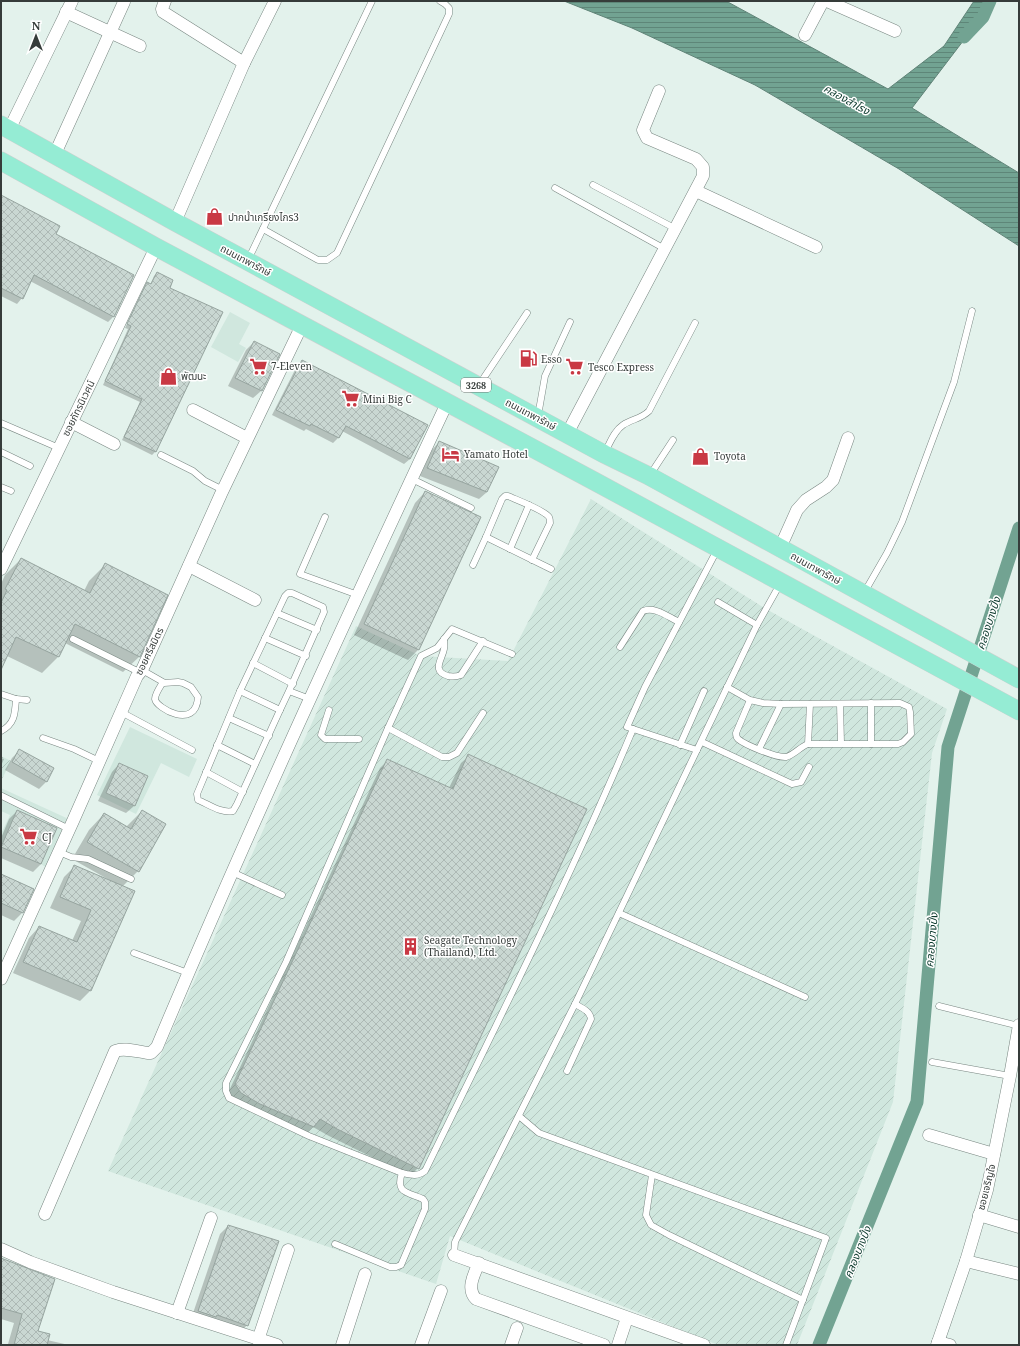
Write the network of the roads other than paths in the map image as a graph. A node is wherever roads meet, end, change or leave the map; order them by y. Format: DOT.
graph roads {
  1 [pos="72,1"];
  2 [pos="165,1"];
  3 [pos="275,1"];
  4 [pos="372,1"];
  5 [pos="440,1"];
  6 [pos="823,1"];
  7 [pos="827,1"];
  8 [pos="124,2"];
  9 [pos="66,12"];
  10 [pos="895,31"];
  11 [pos="110,32"];
  12 [pos="805,35"];
  13 [pos="140,46"];
  14 [pos="244,63"];
  15 [pos="659,91"];
  16 [pos="5,128"];
  17 [pos="54,156"];
  18 [pos="1,161"];
  19 [pos="593,185"];
  20 [pos="555,188"];
  21 [pos="696,191"];
  22 [pos="175,222"];
  23 [pos="263,228"];
  24 [pos="676,229"];
  25 [pos="156,247"];
  26 [pos="816,248"];
  27 [pos="665,249"];
  28 [pos="248,261"];
  29 [pos="972,311"];
  30 [pos="527,313"];
  31 [pos="570,322"];
  32 [pos="695,323"];
  33 [pos="302,325"];
  34 [pos="478,386"];
  35 [pos="447,403"];
  36 [pos="193,410"];
  37 [pos="537,418"];
  38 [pos="71,422"];
  39 [pos="1,423"];
  40 [pos="567,434"];
  41 [pos="247,438"];
  42 [pos="848,438"];
  43 [pos="673,440"];
  44 [pos="114,444"];
  45 [pos="59,448"];
  46 [pos="1,452"];
  47 [pos="604,454"];
  48 [pos="161,456"];
  49 [pos="30,466"];
  50 [pos="649,476"];
  51 [pos="412,479"];
  52 [pos="594,481"];
  53 [pos="1,486"];
  54 [pos="223,490"];
  55 [pos="11,491"];
  56 [pos="529,505"];
  57 [pos="471,508"];
  58 [pos="325,517"];
  59 [pos="486,537"];
  60 [pos="718,548"];
  61 [pos="780,548"];
  62 [pos="510,549"];
  63 [pos="5,551"];
  64 [pos="532,560"];
  65 [pos="474,565"];
  66 [pos="189,566"];
  67 [pos="1,569"];
  68 [pos="551,569"];
  69 [pos="781,582"];
  70 [pos="864,594"];
  71 [pos="358,595"];
  72 [pos="254,600"];
  73 [pos="718,602"];
  74 [pos="277,612"];
  75 [pos="679,622"];
  76 [pos="757,625"];
  77 [pos="317,630"];
  78 [pos="265,638"];
  79 [pos="73,639"];
  80 [pos="444,639"];
  81 [pos="483,641"];
  82 [pos="620,647"];
  83 [pos="512,654"];
  84 [pos="306,656"];
  85 [pos="252,663"];
  86 [pos="141,671"];
  87 [pos="1019,679"];
  88 [pos="163,682"];
  89 [pos="293,684"];
  90 [pos="727,687"];
  91 [pos="240,691"];
  92 [pos="289,691"];
  93 [pos="704,691"];
  94 [pos="1,694"];
  95 [pos="16,699"];
  96 [pos="310,699"];
  97 [pos="27,700"];
  98 [pos="750,700"];
  99 [pos="871,703"];
  100 [pos="781,704"];
  101 [pos="810,704"];
  102 [pos="840,704"];
  103 [pos="280,710"];
  104 [pos="328,710"];
  105 [pos="1019,710"];
  106 [pos="121,712"];
  107 [pos="482,713"];
  108 [pos="229,718"];
  109 [pos="388,728"];
  110 [pos="633,729"];
  111 [pos="1,731"];
  112 [pos="269,736"];
  113 [pos="43,738"];
  114 [pos="359,739"];
  115 [pos="702,742"];
  116 [pos="841,743"];
  117 [pos="808,744"];
  118 [pos="871,744"];
  119 [pos="217,745"];
  120 [pos="680,745"];
  121 [pos="759,749"];
  122 [pos="192,750"];
  123 [pos="697,750"];
  124 [pos="99,761"];
  125 [pos="255,764"];
  126 [pos="808,767"];
  127 [pos="206,772"];
  128 [pos="243,792"];
  129 [pos="2,796"];
  130 [pos="69,829"];
  131 [pos="59,852"];
  132 [pos="232,872"];
  133 [pos="130,880"];
  134 [pos="282,895"];
  135 [pos="619,913"];
  136 [pos="134,954"];
  137 [pos="188,974"];
  138 [pos="1,979"];
  139 [pos="805,997"];
  140 [pos="575,1004"];
  141 [pos="939,1006"];
  142 [pos="1019,1025"];
  143 [pos="932,1062"];
  144 [pos="567,1071"];
  145 [pos="1010,1076"];
  146 [pos="519,1116"];
  147 [pos="929,1135"];
  148 [pos="994,1154"];
  149 [pos="402,1173"];
  150 [pos="652,1175"];
  151 [pos="46,1214"];
  152 [pos="979,1216"];
  153 [pos="211,1218"];
  154 [pos="1019,1228"];
  155 [pos="335,1244"];
  156 [pos="1,1250"];
  157 [pos="288,1250"];
  158 [pos="454,1255"];
  159 [pos="966,1261"];
  160 [pos="479,1263"];
  161 [pos="365,1274"];
  162 [pos="1019,1274"];
  163 [pos="441,1291"];
  164 [pos="803,1300"];
  165 [pos="177,1312"];
  166 [pos="627,1318"];
  167 [pos="517,1328"];
  168 [pos="258,1340"];
  169 [pos="942,1344"];
  170 [pos="277,1345"];
  171 [pos="342,1345"];
  172 [pos="422,1345"];
  173 [pos="511,1345"];
  174 [pos="604,1345"];
  175 [pos="618,1345"];
  176 [pos="704,1345"];
  177 [pos="786,1345"];
  1 -- 9 [label="street"];
  2 -- 14 [label="street"];
  3 -- 14 [label="street"];
  4 -- 23 [label="lane"];
  5 -- 23 [label="lane"];
  6 -- 12 [label="street"];
  7 -- 10 [label="street"];
  8 -- 11 [label="street"];
  9 -- 11 [label="street"];
  9 -- 16 [label="street"];
  11 -- 13 [label="street"];
  11 -- 17 [label="street"];
  14 -- 22 [label="street"];
  15 -- 21 [label="street"];
  16 -- 17 [label="main road, ถนนเทพารักษ์ / 3268"];
  17 -- 22 [label="main road, ถนนเทพารักษ์ / 3268"];
  18 -- 25 [label="main road"];
  19 -- 24 [label="lane"];
  20 -- 27 [label="lane"];
  21 -- 24 [label="street"];
  21 -- 26 [label="street"];
  22 -- 28 [label="main road, ถนนเทพารักษ์ / 3268"];
  23 -- 28 [label="lane"];
  24 -- 27 [label="street"];
  25 -- 33 [label="main road"];
  25 -- 38 [label="street, ซอยภัทรนิเวศน์"];
  27 -- 40 [label="street"];
  28 -- 34 [label="main road, ถนนเทพารักษ์ / 3268"];
  29 -- 70 [label="lane"];
  30 -- 34 [label="lane"];
  31 -- 37 [label="lane"];
  32 -- 47 [label="lane"];
  33 -- 35 [label="main road"];
  33 -- 41 [label="street, ซอยศรีสมิตร"];
  34 -- 37 [label="main road, ถนนเทพารักษ์ / 3268"];
  35 -- 51 [label="street"];
  35 -- 52 [label="main road"];
  36 -- 41 [label="street"];
  37 -- 40 [label="main road, ถนนเทพารักษ์ / 3268"];
  38 -- 44 [label="street"];
  38 -- 45 [label="street, ซอยภัทรนิเวศน์"];
  39 -- 45 [label="lane"];
  40 -- 47 [label="main road, ถนนเทพารักษ์ / 3268"];
  41 -- 54 [label="street, ซอยศรีสมิตร"];
  42 -- 61 [label="street"];
  43 -- 50 [label="lane"];
  45 -- 63 [label="street, ซอยภัทรนิเวศน์"];
  46 -- 49 [label="lane"];
  47 -- 50 [label="main road, ถนนเทพารักษ์ / 3268"];
  47 -- 52 [label="main road"];
  48 -- 54 [label="lane"];
  50 -- 61 [label="main road, ถนนเทพารักษ์ / 3268"];
  51 -- 57 [label="lane"];
  51 -- 71 [label="street"];
  52 -- 60 [label="main road"];
  53 -- 55 [label="lane"];
  54 -- 66 [label="street, ซอยศรีสมิตร"];
  56 -- 59 [label="lane"];
  56 -- 62 [label="lane"];
  56 -- 64 [label="lane"];
  58 -- 71 [label="lane"];
  59 -- 62 [label="lane"];
  59 -- 65 [label="lane"];
  60 -- 69 [label="main road"];
  60 -- 75 [label="lane"];
  61 -- 70 [label="main road, ถนนเทพารักษ์ / 3268"];
  62 -- 64 [label="lane"];
  63 -- 67 [label="street, ซอยภัทรนิเวศน์"];
  64 -- 68 [label="lane"];
  66 -- 72 [label="street"];
  66 -- 86 [label="street, ซอยศรีสมิตร"];
  69 -- 76 [label="lane"];
  69 -- 105 [label="main road"];
  70 -- 87 [label="main road, ถนนเทพารักษ์ / 3268"];
  71 -- 96 [label="street"];
  73 -- 76 [label="lane"];
  74 -- 77 [label="lane"];
  74 -- 77 [label="lane"];
  74 -- 78 [label="lane"];
  75 -- 82 [label="lane"];
  75 -- 110 [label="lane"];
  76 -- 90 [label="lane"];
  77 -- 84 [label="lane"];
  78 -- 84 [label="lane"];
  78 -- 85 [label="lane"];
  79 -- 86 [label="lane"];
  80 -- 81 [label="lane"];
  80 -- 81 [label="lane"];
  80 -- 109 [label="lane"];
  81 -- 83 [label="lane"];
  84 -- 89 [label="lane"];
  85 -- 89 [label="lane"];
  85 -- 91 [label="lane"];
  86 -- 88 [label="lane"];
  86 -- 106 [label="street, ซอยศรีสมิตร"];
  88 -- 88 [label="lane"];
  89 -- 92 [label="lane"];
  90 -- 98 [label="lane"];
  90 -- 115 [label="lane"];
  91 -- 103 [label="lane"];
  91 -- 108 [label="lane"];
  92 -- 96 [label="lane"];
  92 -- 103 [label="lane"];
  93 -- 120 [label="lane"];
  94 -- 95 [label="lane"];
  95 -- 97 [label="lane"];
  95 -- 111 [label="lane"];
  96 -- 132 [label="street"];
  98 -- 100 [label="lane"];
  98 -- 121 [label="lane"];
  99 -- 102 [label="lane"];
  99 -- 118 [label="lane"];
  99 -- 118 [label="lane"];
  100 -- 101 [label="lane"];
  100 -- 121 [label="lane"];
  101 -- 102 [label="lane"];
  101 -- 117 [label="lane"];
  102 -- 116 [label="lane"];
  103 -- 112 [label="lane"];
  104 -- 114 [label="lane"];
  106 -- 122 [label="lane"];
  106 -- 124 [label="street, ซอยศรีสมิตร"];
  107 -- 109 [label="lane"];
  108 -- 112 [label="lane"];
  108 -- 119 [label="lane"];
  109 -- 149 [label="lane"];
  110 -- 120 [label="lane"];
  110 -- 149 [label="lane"];
  112 -- 125 [label="lane"];
  113 -- 124 [label="lane"];
  115 -- 123 [label="lane"];
  115 -- 126 [label="lane"];
  116 -- 117 [label="lane"];
  116 -- 118 [label="lane"];
  117 -- 121 [label="lane"];
  119 -- 125 [label="lane"];
  119 -- 127 [label="lane"];
  120 -- 123 [label="lane"];
  123 -- 135 [label="lane"];
  124 -- 130 [label="street, ซอยศรีสมิตร"];
  125 -- 128 [label="lane"];
  127 -- 128 [label="lane"];
  127 -- 128 [label="lane"];
  129 -- 130 [label="lane"];
  130 -- 131 [label="street, ซอยศรีสมิตร"];
  131 -- 133 [label="lane"];
  131 -- 138 [label="street, ซอยศรีสมิตร"];
  132 -- 134 [label="lane"];
  132 -- 137 [label="street"];
  135 -- 139 [label="lane"];
  135 -- 140 [label="lane"];
  136 -- 137 [label="lane"];
  137 -- 151 [label="street"];
  140 -- 144 [label="lane"];
  140 -- 146 [label="lane"];
  141 -- 142 [label="lane"];
  142 -- 145 [label="street, ซอยเจริญใจ"];
  143 -- 145 [label="lane"];
  145 -- 148 [label="street, ซอยเจริญใจ"];
  146 -- 150 [label="lane"];
  146 -- 158 [label="lane"];
  147 -- 148 [label="street"];
  148 -- 152 [label="street, ซอยเจริญใจ"];
  149 -- 155 [label="lane"];
  150 -- 164 [label="lane"];
  150 -- 164 [label="lane"];
  152 -- 154 [label="street"];
  152 -- 159 [label="street, ซอยเจริญใจ"];
  153 -- 165 [label="street"];
  156 -- 165 [label="street"];
  157 -- 168 [label="street"];
  158 -- 160 [label="street"];
  159 -- 162 [label="street"];
  159 -- 169 [label="street, ซอยเจริญใจ"];
  160 -- 166 [label="street"];
  160 -- 174 [label="street"];
  161 -- 171 [label="street"];
  163 -- 172 [label="street"];
  164 -- 177 [label="lane"];
  165 -- 168 [label="street"];
  166 -- 175 [label="street"];
  166 -- 176 [label="street"];
  167 -- 173 [label="street"];
  168 -- 170 [label="street"];
}
